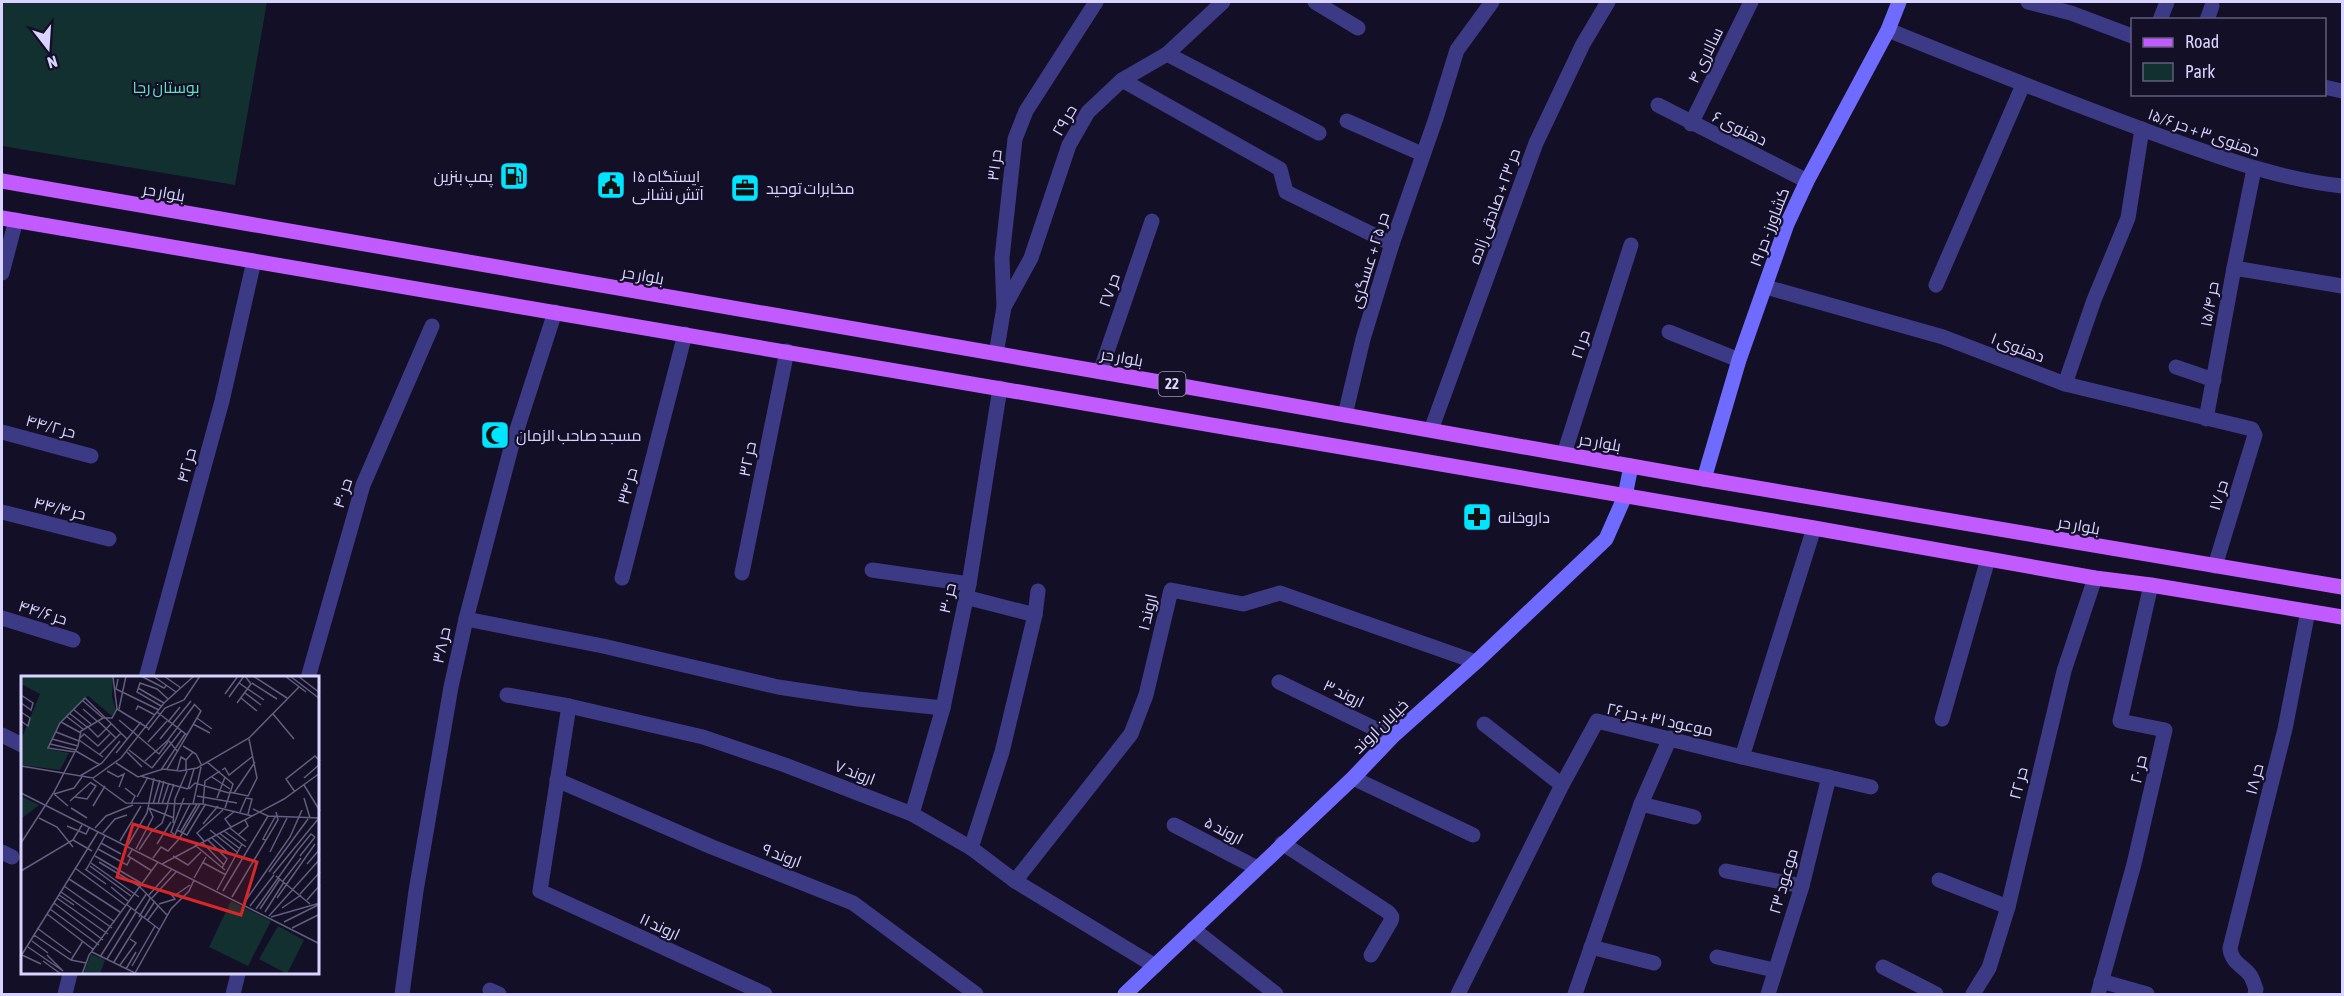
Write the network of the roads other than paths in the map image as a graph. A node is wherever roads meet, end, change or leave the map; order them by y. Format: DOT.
graph roads {
  1 [pos="1096,2"];
  2 [pos="1223,2"];
  3 [pos="1315,2"];
  4 [pos="1492,2"];
  5 [pos="1608,2"];
  6 [pos="1751,2"];
  7 [pos="1899,2"];
  8 [pos="2028,2"];
  9 [pos="2167,2"];
  10 [pos="2161,18"];
  11 [pos="1358,28"];
  12 [pos="1888,30"];
  13 [pos="2131,35"];
  14 [pos="1167,54"];
  15 [pos="1122,80"];
  16 [pos="2023,85"];
  17 [pos="2326,87"];
  18 [pos="2343,92"];
  19 [pos="1658,105"];
  20 [pos="1347,121"];
  21 [pos="1691,124"];
  22 [pos="2142,129"];
  23 [pos="1319,133"];
  24 [pos="1422,154"];
  25 [pos="2254,169"];
  26 [pos="2,181"];
  27 [pos="1807,181"];
  28 [pos="2343,186"];
  29 [pos="9,219"];
  30 [pos="1152,221"];
  31 [pos="1392,244"];
  32 [pos="1631,245"];
  33 [pos="254,261"];
  34 [pos="2234,268"];
  35 [pos="2,273"];
  36 [pos="1936,285"];
  37 [pos="2343,286"];
  38 [pos="1766,287"];
  39 [pos="1004,307"];
  40 [pos="555,312"];
  41 [pos="432,327"];
  42 [pos="1669,332"];
  43 [pos="686,334"];
  44 [pos="787,351"];
  45 [pos="996,354"];
  46 [pos="1739,360"];
  47 [pos="2176,367"];
  48 [pos="1100,372"];
  49 [pos="2214,380"];
  50 [pos="2065,384"];
  51 [pos="1000,388"];
  52 [pos="1345,415"];
  53 [pos="2206,419"];
  54 [pos="1431,430"];
  55 [pos="2,432"];
  56 [pos="2255,435"];
  57 [pos="1564,454"];
  58 [pos="90,456"];
  59 [pos="1631,466"];
  60 [pos="1704,479"];
  61 [pos="1625,496"];
  62 [pos="2,512"];
  63 [pos="1814,528"];
  64 [pos="109,539"];
  65 [pos="1988,559"];
  66 [pos="2215,566"];
  67 [pos="872,570"];
  68 [pos="742,573"];
  69 [pos="622,578"];
  70 [pos="2096,578"];
  71 [pos="2151,585"];
  72 [pos="2343,587"];
  73 [pos="967,590"];
  74 [pos="1038,591"];
  75 [pos="2308,611"];
  76 [pos="1035,615"];
  77 [pos="2343,617"];
  78 [pos="2,618"];
  79 [pos="465,619"];
  80 [pos="73,640"];
  81 [pos="1476,662"];
  82 [pos="147,676"];
  83 [pos="309,676"];
  84 [pos="1279,682"];
  85 [pos="507,695"];
  86 [pos="569,706"];
  87 [pos="943,708"];
  88 [pos="1942,719"];
  89 [pos="1484,724"];
  90 [pos="2,735"];
  91 [pos="1392,737"];
  92 [pos="1670,738"];
  93 [pos="21,744"];
  94 [pos="1742,757"];
  95 [pos="1829,777"];
  96 [pos="1353,778"];
  97 [pos="557,780"];
  98 [pos="1562,785"];
  99 [pos="1871,787"];
  100 [pos="1641,804"];
  101 [pos="912,814"];
  102 [pos="1694,817"];
  103 [pos="1174,825"];
  104 [pos="1473,835"];
  105 [pos="1282,843"];
  106 [pos="971,848"];
  107 [pos="1257,868"];
  108 [pos="1726,871"];
  109 [pos="1939,880"];
  110 [pos="1016,882"];
  111 [pos="1802,886"];
  112 [pos="2008,907"];
  113 [pos="1193,929"];
  114 [pos="1591,947"];
  115 [pos="1371,955"];
  116 [pos="1717,957"];
  117 [pos="1654,963"];
  118 [pos="1155,966"];
  119 [pos="1882,967"];
  120 [pos="1774,970"];
  121 [pos="70,975"];
  122 [pos="238,975"];
  123 [pos="2099,988"];
  124 [pos="1129,993"];
  125 [pos="65,994"];
  126 [pos="233,994"];
  127 [pos="402,994"];
  128 [pos="765,994"];
  129 [pos="976,994"];
  130 [pos="1275,994"];
  131 [pos="1458,994"];
  132 [pos="1575,994"];
  133 [pos="1768,994"];
  134 [pos="1936,994"];
  135 [pos="1973,994"];
  136 [pos="2146,994"];
  137 [pos="2255,994"];
  1 -- 39 [label="street, حر ۳۱"];
  2 -- 14 [label="street, حر ۲۹"];
  3 -- 11 [label="street"];
  4 -- 24 [label="street, حر ۲۵ + عسگری"];
  5 -- 54 [label="street, حر ۲۳ + صادقی زاده"];
  6 -- 21 [label="street, سالاری ۴"];
  7 -- 12 [label="street, کشاورز - حر ۱۹"];
  8 -- 13 [label="street"];
  9 -- 10 [label="street"];
  12 -- 16 [label="street, دهنوی ۳ + حر ۱۵/۶"];
  12 -- 27 [label="street, کشاورز - حر ۱۹"];
  14 -- 15 [label="street, حر ۲۹"];
  14 -- 23 [label="street"];
  15 -- 31 [label="street"];
  15 -- 39 [label="street, حر ۲۹"];
  16 -- 22 [label="street, دهنوی ۳ + حر ۱۵/۶"];
  16 -- 36 [label="street"];
  17 -- 18 [label="street"];
  19 -- 21 [label="street, دهنوی ۶"];
  20 -- 24 [label="street"];
  21 -- 27 [label="street, دهنوی ۶"];
  22 -- 25 [label="street, دهنوی ۳ + حر ۱۵/۶"];
  22 -- 50 [label="street"];
  24 -- 31 [label="street, حر ۲۵ + عسگری"];
  25 -- 28 [label="street, دهنوی ۳ + حر ۱۵/۶"];
  25 -- 34 [label="street"];
  26 -- 45 [label="main road, بلوار حر / 22"];
  27 -- 38 [label="street, کشاورز - حر ۱۹"];
  29 -- 33 [label="main road, 22"];
  29 -- 35 [label="street"];
  30 -- 48 [label="street, حر ۲۷"];
  31 -- 52 [label="street, حر ۲۵ + عسگری"];
  32 -- 57 [label="street, حر ۲۱"];
  33 -- 40 [label="main road, 22"];
  33 -- 82 [label="street, حر ۴۲"];
  34 -- 37 [label="street, حر ۱۵/۴"];
  34 -- 49 [label="street, حر ۱۵/۴"];
  38 -- 46 [label="street, کشاورز - حر ۱۹"];
  38 -- 50 [label="street, دهنوی ۱"];
  39 -- 45 [label="street, حر ۳۱"];
  40 -- 43 [label="main road, 22"];
  40 -- 79 [label="street, حر ۳۸"];
  41 -- 83 [label="street, حر ۴۰"];
  42 -- 46 [label="street"];
  43 -- 44 [label="main road, 22"];
  43 -- 69 [label="street, حر ۳۴"];
  44 -- 51 [label="main road, 22"];
  44 -- 68 [label="street, حر ۳۲"];
  45 -- 48 [label="main road, بلوار حر / 22"];
  46 -- 60 [label="street, کشاورز - حر ۱۹"];
  47 -- 49 [label="street"];
  48 -- 52 [label="main road, بلوار حر / 22"];
  49 -- 53 [label="street, حر ۱۵/۴"];
  50 -- 53 [label="street, دهنوی ۱"];
  51 -- 61 [label="main road, 22"];
  51 -- 73 [label="street, حر ۳۰"];
  52 -- 54 [label="main road, بلوار حر / 22"];
  53 -- 56 [label="street, دهنوی ۱"];
  54 -- 57 [label="main road, بلوار حر / 22"];
  55 -- 58 [label="street, حر ۴۴/۲"];
  56 -- 66 [label="street, حر ۱۷"];
  57 -- 59 [label="main road, بلوار حر / 22"];
  59 -- 60 [label="main road, بلوار حر / 22"];
  59 -- 61 [label="street, خیابان اروند"];
  60 -- 66 [label="main road, بلوار حر / 22"];
  61 -- 63 [label="main road, 22"];
  61 -- 81 [label="street, خیابان اروند"];
  62 -- 64 [label="street, حر ۴۴/۴"];
  63 -- 65 [label="main road, 22"];
  63 -- 94 [label="street"];
  65 -- 70 [label="main road, 22"];
  65 -- 88 [label="street"];
  66 -- 72 [label="main road, بلوار حر / 22"];
  67 -- 73 [label="street"];
  70 -- 71 [label="main road, 22"];
  70 -- 112 [label="street, حر ۲۲"];
  71 -- 75 [label="main road, 22"];
  71 -- 123 [label="street, حر ۲۰"];
  73 -- 76 [label="street"];
  73 -- 87 [label="street, حر ۳۰"];
  74 -- 76 [label="street"];
  75 -- 77 [label="main road, 22"];
  75 -- 137 [label="street, حر ۱۸"];
  76 -- 106 [label="street"];
  78 -- 80 [label="street, حر ۴۴/۶"];
  79 -- 87 [label="street"];
  79 -- 127 [label="street, حر ۳۸"];
  81 -- 91 [label="street, خیابان اروند"];
  81 -- 110 [label="street, اروند ۱"];
  84 -- 91 [label="street, اروند ۳"];
  85 -- 86 [label="street, اروند ۷"];
  86 -- 97 [label="street"];
  86 -- 101 [label="street, اروند ۷"];
  87 -- 101 [label="street, حر ۳۰"];
  89 -- 98 [label="street"];
  90 -- 93 [label="street"];
  91 -- 96 [label="street, خیابان اروند"];
  92 -- 94 [label="street, موعود ۳۱ + حر ۲۶"];
  92 -- 98 [label="street, موعود ۳۱ + حر ۲۶"];
  92 -- 100 [label="street"];
  94 -- 95 [label="street, موعود ۳۱ + حر ۲۶"];
  95 -- 99 [label="street, موعود ۳۱ + حر ۲۶"];
  95 -- 111 [label="street, موعود ۲۳"];
  96 -- 104 [label="street"];
  96 -- 105 [label="street, خیابان اروند"];
  97 -- 128 [label="street, اروند ۱۱"];
  97 -- 129 [label="street, اروند ۹"];
  98 -- 131 [label="street, موعود ۳۱ + حر ۲۶"];
  100 -- 102 [label="street"];
  100 -- 114 [label="street"];
  101 -- 106 [label="street, اروند ۷"];
  103 -- 107 [label="street, اروند ۵"];
  105 -- 107 [label="street, خیابان اروند"];
  105 -- 115 [label="street"];
  106 -- 110 [label="street, اروند ۷"];
  107 -- 113 [label="street, خیابان اروند"];
  108 -- 111 [label="street"];
  109 -- 112 [label="street"];
  110 -- 118 [label="street, اروند ۷"];
  111 -- 120 [label="street, موعود ۲۳"];
  112 -- 135 [label="street, حر ۲۲"];
  113 -- 118 [label="street, خیابان اروند"];
  113 -- 130 [label="street"];
  114 -- 117 [label="street"];
  114 -- 132 [label="street"];
  116 -- 120 [label="street"];
  118 -- 124 [label="street, خیابان اروند"];
  119 -- 134 [label="street"];
  120 -- 133 [label="street, موعود ۲۳"];
  121 -- 125 [label="street"];
  122 -- 126 [label="street"];
  123 -- 136 [label="street"];
}
